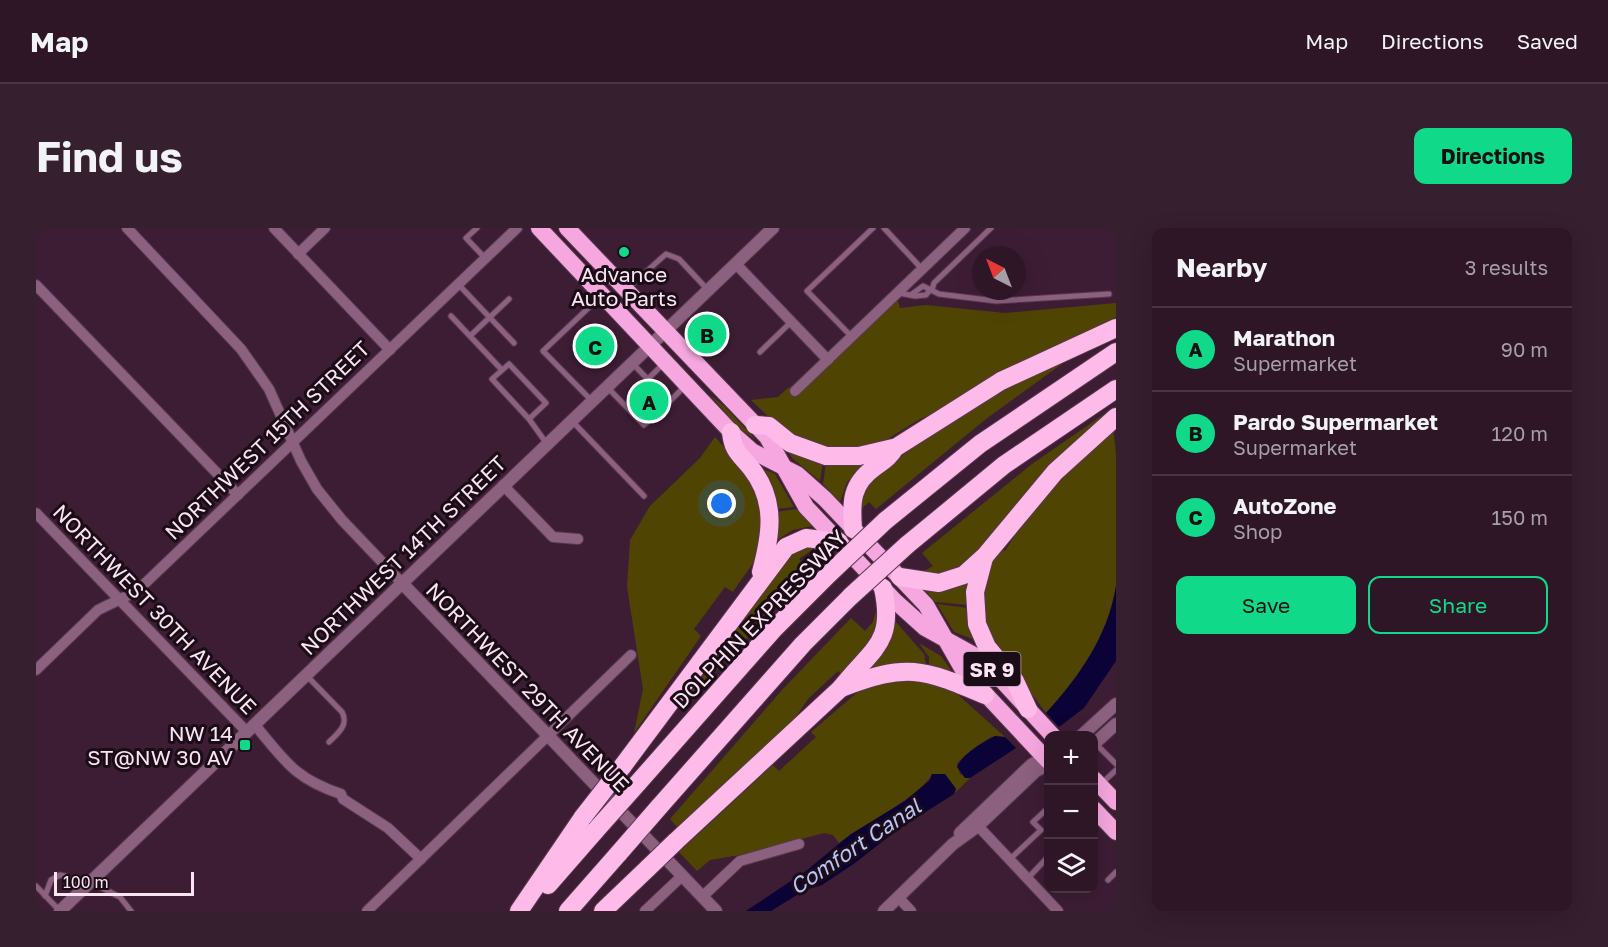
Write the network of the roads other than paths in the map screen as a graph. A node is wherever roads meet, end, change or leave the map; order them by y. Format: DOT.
graph roads {
  1 [pos="127,228"];
  2 [pos="273,228"];
  3 [pos="325,228"];
  4 [pos="477,228"];
  5 [pos="517,228"];
  6 [pos="540,228"];
  7 [pos="567,228"];
  8 [pos="773,228"];
  9 [pos="873,228"];
  10 [pos="884,228"];
  11 [pos="965,228"];
  12 [pos="991,228"];
  13 [pos="298,254"];
  14 [pos="485,258"];
  15 [pos="736,264"];
  16 [pos="922,270"];
  17 [pos="458,284"];
  18 [pos="36,285"];
  19 [pos="626,290"];
  20 [pos="708,290"];
  21 [pos="931,290"];
  22 [pos="898,292"];
  23 [pos="1109,294"];
  24 [pos="602,295"];
  25 [pos="509,299"];
  26 [pos="451,316"];
  27 [pos="490,318"];
  28 [pos="791,322"];
  29 [pos="1116,328"];
  30 [pos="664,330"];
  31 [pos="470,336"];
  32 [pos="852,337"];
  33 [pos="514,343"];
  34 [pos="649,345"];
  35 [pos="390,350"];
  36 [pos="760,352"];
  37 [pos="1116,352"];
  38 [pos="828,360"];
  39 [pos="631,362"];
  40 [pos="666,362"];
  41 [pos="502,370"];
  42 [pos="648,379"];
  43 [pos="687,384"];
  44 [pos="606,386"];
  45 [pos="1116,389"];
  46 [pos="795,391"];
  47 [pos="591,400"];
  48 [pos="656,414"];
  49 [pos="1116,417"];
  50 [pos="529,419"];
  51 [pos="571,420"];
  52 [pos="755,425"];
  53 [pos="731,432"];
  54 [pos="293,441"];
  55 [pos="546,444"];
  56 [pos="895,448"];
  57 [pos="783,466"];
  58 [pos="503,485"];
  59 [pos="238,495"];
  60 [pos="644,496"];
  61 [pos="36,513"];
  62 [pos="854,529"];
  63 [pos="578,539"];
  64 [pos="839,542"];
  65 [pos="984,556"];
  66 [pos="900,577"];
  67 [pos="402,583"];
  68 [pos="757,586"];
  69 [pos="883,588"];
  70 [pos="119,600"];
  71 [pos="946,640"];
  72 [pos="631,655"];
  73 [pos="36,670"];
  74 [pos="306,675"];
  75 [pos="841,688"];
  76 [pos="985,694"];
  77 [pos="1116,704"];
  78 [pos="1028,709"];
  79 [pos="1116,724"];
  80 [pos="251,729"];
  81 [pos="1049,731"];
  82 [pos="1086,731"];
  83 [pos="548,736"];
  84 [pos="1098,740"];
  85 [pos="329,742"];
  86 [pos="1098,747"];
  87 [pos="1044,755"];
  88 [pos="1044,760"];
  89 [pos="1044,763"];
  90 [pos="1116,764"];
  91 [pos="1116,770"];
  92 [pos="1098,781"];
  93 [pos="1098,784"];
  94 [pos="1116,802"];
  95 [pos="1044,812"];
  96 [pos="1098,813"];
  97 [pos="978,826"];
  98 [pos="1116,832"];
  99 [pos="799,844"];
  100 [pos="953,844"];
  101 [pos="421,859"];
  102 [pos="1009,860"];
  103 [pos="1044,861"];
  104 [pos="1116,872"];
  105 [pos="682,876"];
  106 [pos="1027,879"];
  107 [pos="1108,880"];
  108 [pos="36,886"];
  109 [pos="86,886"];
  110 [pos="45,896"];
  111 [pos="702,897"];
  112 [pos="898,897"];
  113 [pos="60,911"];
  114 [pos="131,911"];
  115 [pos="367,911"];
  116 [pos="519,911"];
  117 [pos="526,911"];
  118 [pos="568,911"];
  119 [pos="603,911"];
  120 [pos="645,911"];
  121 [pos="716,911"];
  122 [pos="884,911"];
  123 [pos="911,911"];
  124 [pos="1058,911"];
  1 -- 54 [label="street, NORTHWEST 29TH AVENUE"];
  2 -- 13 [label="street"];
  3 -- 13 [label="street"];
  4 -- 14 [label="lane"];
  5 -- 14 [label="street, NORTHWEST 15TH STREET"];
  6 -- 24 [label="highway, SR 9"];
  7 -- 19 [label="highway, SR 9"];
  8 -- 15 [label="street, NORTHWEST 14TH STREET"];
  9 -- 32 [label="lane"];
  10 -- 16 [label="lane"];
  11 -- 16 [label="street"];
  12 -- 21 [label="lane"];
  13 -- 35 [label="street"];
  14 -- 17 [label="street, NORTHWEST 15TH STREET"];
  15 -- 20 [label="street, NORTHWEST 14TH STREET"];
  15 -- 28 [label="street"];
  16 -- 22 [label="street"];
  17 -- 27 [label="lane"];
  17 -- 35 [label="street, NORTHWEST 15TH STREET"];
  18 -- 59 [label="street"];
  19 -- 20 [label="lane"];
  19 -- 30 [label="highway, SR 9"];
  20 -- 30 [label="street, NORTHWEST 14TH STREET"];
  21 -- 22 [label="lane"];
  21 -- 23 [label="lane"];
  22 -- 32 [label="street"];
  24 -- 34 [label="highway, SR 9"];
  24 -- 47 [label="lane"];
  25 -- 27 [label="lane"];
  26 -- 31 [label="lane"];
  27 -- 31 [label="lane"];
  27 -- 33 [label="lane"];
  28 -- 36 [label="lane"];
  28 -- 38 [label="street"];
  29 -- 56 [label="highway"];
  30 -- 34 [label="street, NORTHWEST 14TH STREET"];
  30 -- 52 [label="highway, SR 9"];
  31 -- 41 [label="lane"];
  32 -- 38 [label="street"];
  34 -- 39 [label="street, NORTHWEST 14TH STREET"];
  34 -- 40 [label="highway, SR 9"];
  35 -- 54 [label="street, NORTHWEST 15TH STREET"];
  37 -- 117 [label="highway, DOLPHIN EXPRESSWAY, bridge"];
  38 -- 46 [label="street"];
  39 -- 42 [label="lane"];
  39 -- 44 [label="street, NORTHWEST 14TH STREET"];
  40 -- 42 [label="lane"];
  40 -- 43 [label="highway, SR 9"];
  41 -- 50 [label="lane"];
  41 -- 50 [label="lane"];
  42 -- 43 [label="lane"];
  43 -- 53 [label="highway, SR 9"];
  44 -- 47 [label="street, NORTHWEST 14TH STREET"];
  44 -- 48 [label="lane"];
  45 -- 118 [label="highway, bridge"];
  47 -- 51 [label="street, NORTHWEST 14TH STREET"];
  49 -- 65 [label="highway"];
  50 -- 55 [label="lane"];
  51 -- 55 [label="street, NORTHWEST 14TH STREET"];
  51 -- 60 [label="lane"];
  52 -- 56 [label="highway"];
  52 -- 57 [label="highway, SR 9"];
  53 -- 57 [label="highway, SR 9"];
  53 -- 68 [label="highway"];
  54 -- 59 [label="street, NORTHWEST 15TH STREET"];
  54 -- 67 [label="street, NORTHWEST 29TH AVENUE"];
  55 -- 58 [label="street, NORTHWEST 14TH STREET"];
  56 -- 62 [label="highway"];
  57 -- 62 [label="highway, SR 9"];
  57 -- 64 [label="highway, SR 9"];
  58 -- 63 [label="street"];
  58 -- 67 [label="street, NORTHWEST 14TH STREET"];
  59 -- 70 [label="street, NORTHWEST 15TH STREET"];
  61 -- 70 [label="street, NORTHWEST 30TH AVENUE"];
  62 -- 66 [label="highway, SR 9"];
  64 -- 68 [label="highway"];
  64 -- 69 [label="highway, SR 9"];
  65 -- 66 [label="highway"];
  65 -- 78 [label="highway"];
  66 -- 71 [label="highway, SR 9"];
  67 -- 74 [label="street, NORTHWEST 14TH STREET"];
  67 -- 83 [label="street, NORTHWEST 29TH AVENUE"];
  68 -- 116 [label="highway, bridge"];
  69 -- 71 [label="highway, SR 9"];
  69 -- 75 [label="highway"];
  70 -- 73 [label="street, NORTHWEST 15TH STREET"];
  70 -- 80 [label="street, NORTHWEST 30TH AVENUE"];
  71 -- 76 [label="highway, SR 9"];
  71 -- 78 [label="highway, SR 9"];
  72 -- 83 [label="street"];
  74 -- 80 [label="street, NORTHWEST 14TH STREET"];
  74 -- 85 [label="lane"];
  75 -- 76 [label="highway"];
  75 -- 119 [label="highway, bridge"];
  76 -- 87 [label="highway, SR 9"];
  77 -- 82 [label="street"];
  78 -- 81 [label="highway, SR 9"];
  79 -- 84 [label="street"];
  80 -- 101 [label="street, NORTHWEST 30TH AVENUE"];
  80 -- 109 [label="street, NORTHWEST 14TH STREET"];
  83 -- 101 [label="street"];
  83 -- 105 [label="street, NORTHWEST 29TH AVENUE"];
  86 -- 90 [label="lane"];
  88 -- 100 [label="street"];
  89 -- 97 [label="street"];
  91 -- 92 [label="lane"];
  93 -- 94 [label="highway"];
  95 -- 102 [label="lane"];
  96 -- 98 [label="highway"];
  97 -- 100 [label="street"];
  97 -- 102 [label="street"];
  99 -- 111 [label="street"];
  100 -- 112 [label="street"];
  101 -- 115 [label="street"];
  102 -- 106 [label="street"];
  103 -- 106 [label="lane"];
  104 -- 107 [label="lane"];
  105 -- 111 [label="street, NORTHWEST 29TH AVENUE"];
  105 -- 120 [label="street"];
  106 -- 124 [label="street"];
  108 -- 110 [label="lane"];
  109 -- 110 [label="lane"];
  109 -- 113 [label="street, NORTHWEST 14TH STREET"];
  109 -- 114 [label="lane"];
  110 -- 113 [label="lane"];
  111 -- 121 [label="street, NORTHWEST 29TH AVENUE"];
  112 -- 122 [label="street"];
  112 -- 123 [label="street"];
}
